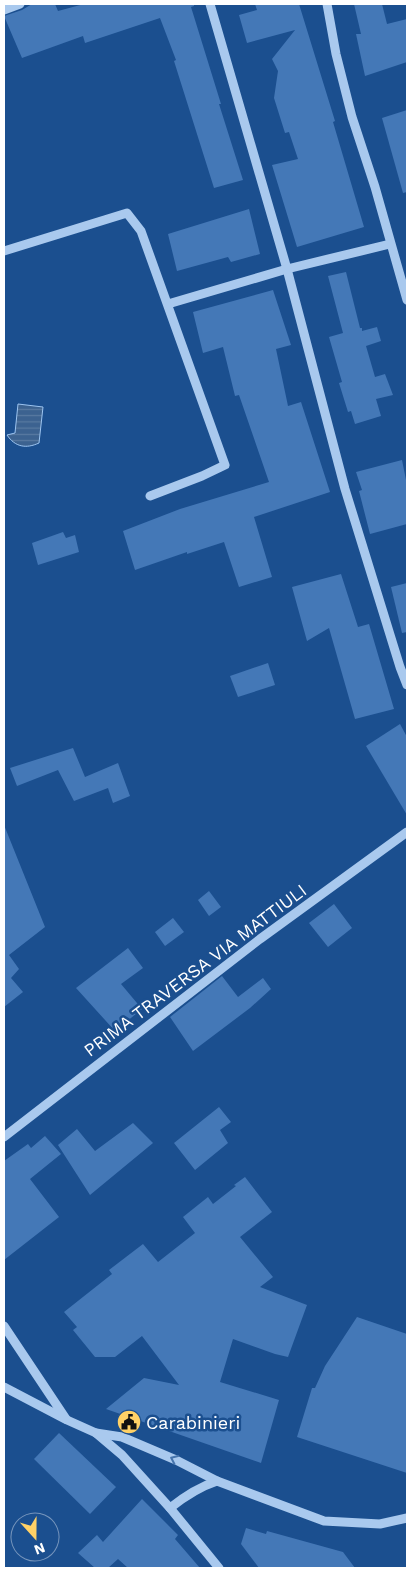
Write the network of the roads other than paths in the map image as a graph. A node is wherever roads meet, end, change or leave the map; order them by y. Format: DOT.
graph roads {
  1 [pos="20,4"];
  2 [pos="210,4"];
  3 [pos="327,4"];
  4 [pos="4,10"];
  5 [pos="390,244"];
  6 [pos="4,251"];
  7 [pos="287,269"];
  8 [pos="407,300"];
  9 [pos="168,304"];
  10 [pos="150,496"];
  11 [pos="407,685"];
  12 [pos="407,832"];
  13 [pos="4,1138"];
  14 [pos="4,1326"];
  15 [pos="4,1388"];
  16 [pos="67,1420"];
  17 [pos="96,1433"];
  18 [pos="217,1481"];
  19 [pos="170,1508"];
  20 [pos="407,1518"];
  21 [pos="220,1568"];
  1 -- 4 [label="street"];
  2 -- 7 [label="street"];
  3 -- 5 [label="street"];
  5 -- 7 [label="street"];
  5 -- 8 [label="street"];
  6 -- 9 [label="street"];
  7 -- 9 [label="street"];
  7 -- 11 [label="street"];
  9 -- 10 [label="street"];
  12 -- 13 [label="street, PRIMA TRAVERSA VIA MATTIULI"];
  14 -- 16 [label="street"];
  15 -- 16 [label="street"];
  16 -- 17 [label="street"];
  18 -- 17 [label="street, one-way"];
  17 -- 19 [label="street"];
  18 -- 19 [label="street"];
  18 -- 20 [label="street"];
  19 -- 21 [label="street"];
}
